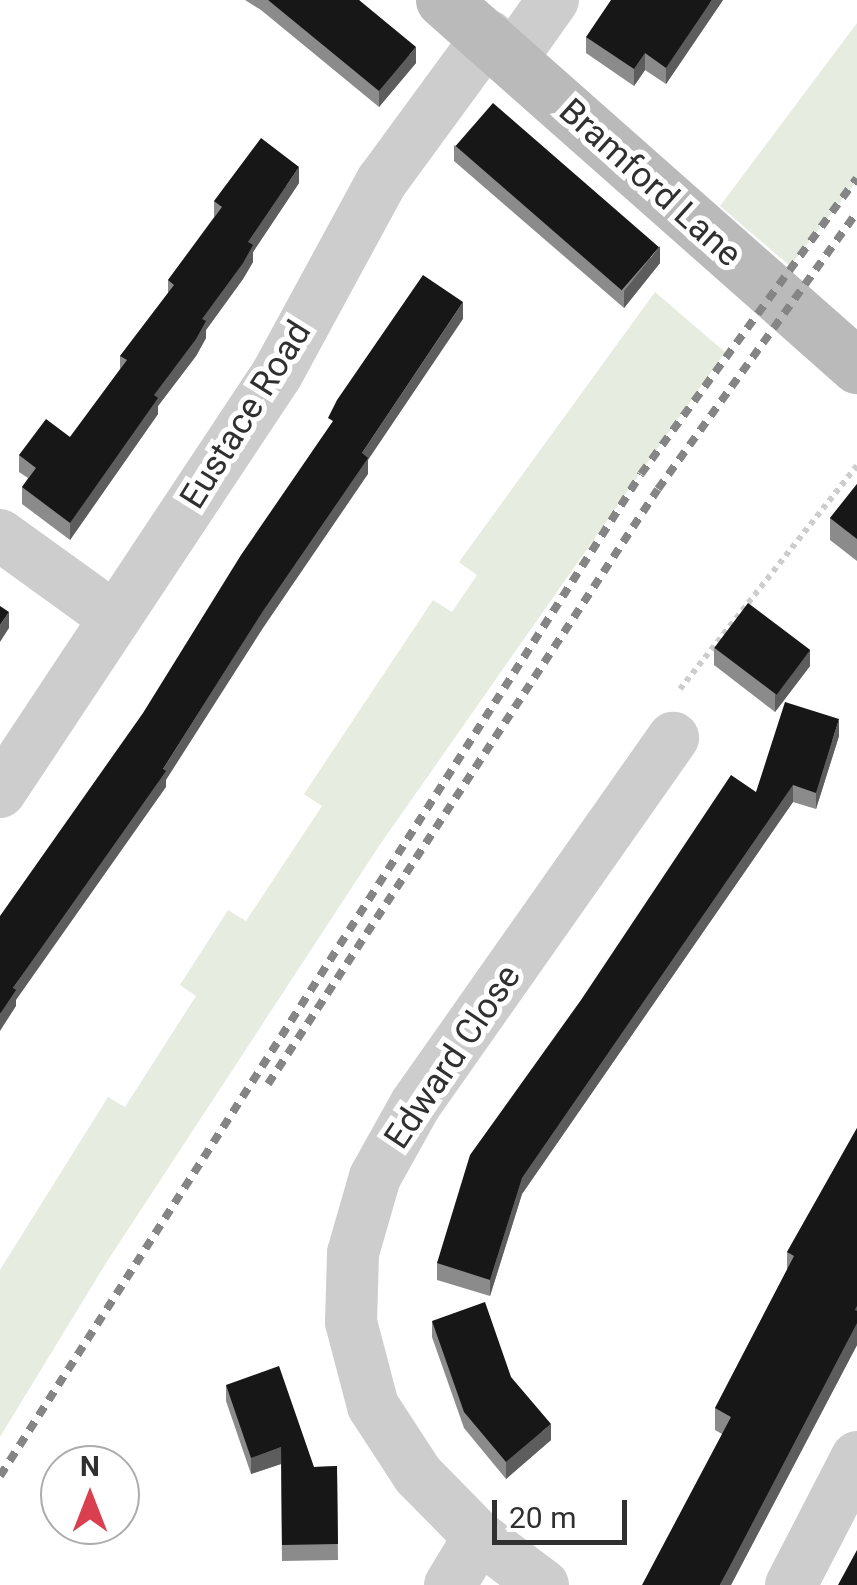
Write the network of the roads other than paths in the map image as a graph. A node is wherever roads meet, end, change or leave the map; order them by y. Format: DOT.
graph roads {
  1 [pos="443,0"];
  2 [pos="553,0"];
  3 [pos="500,47"];
  4 [pos="857,366"];
  5 [pos="0,535"];
  6 [pos="116,618"];
  7 [pos="673,738"];
  8 [pos="0,792"];
  9 [pos="857,1456"];
  10 [pos="480,1537"];
  11 [pos="450,1585"];
  12 [pos="543,1585"];
  13 [pos="790,1585"];
  1 -- 3 [label="street, Bramford Lane"];
  2 -- 3 [label="street, Eustace Road"];
  3 -- 4 [label="street, Bramford Lane"];
  3 -- 6 [label="street, Eustace Road"];
  5 -- 6 [label="street"];
  6 -- 8 [label="street, Eustace Road"];
  7 -- 10 [label="street, Edward Close"];
  9 -- 13 [label="street"];
  10 -- 11 [label="street"];
  10 -- 12 [label="street, Edward Close"];
}
